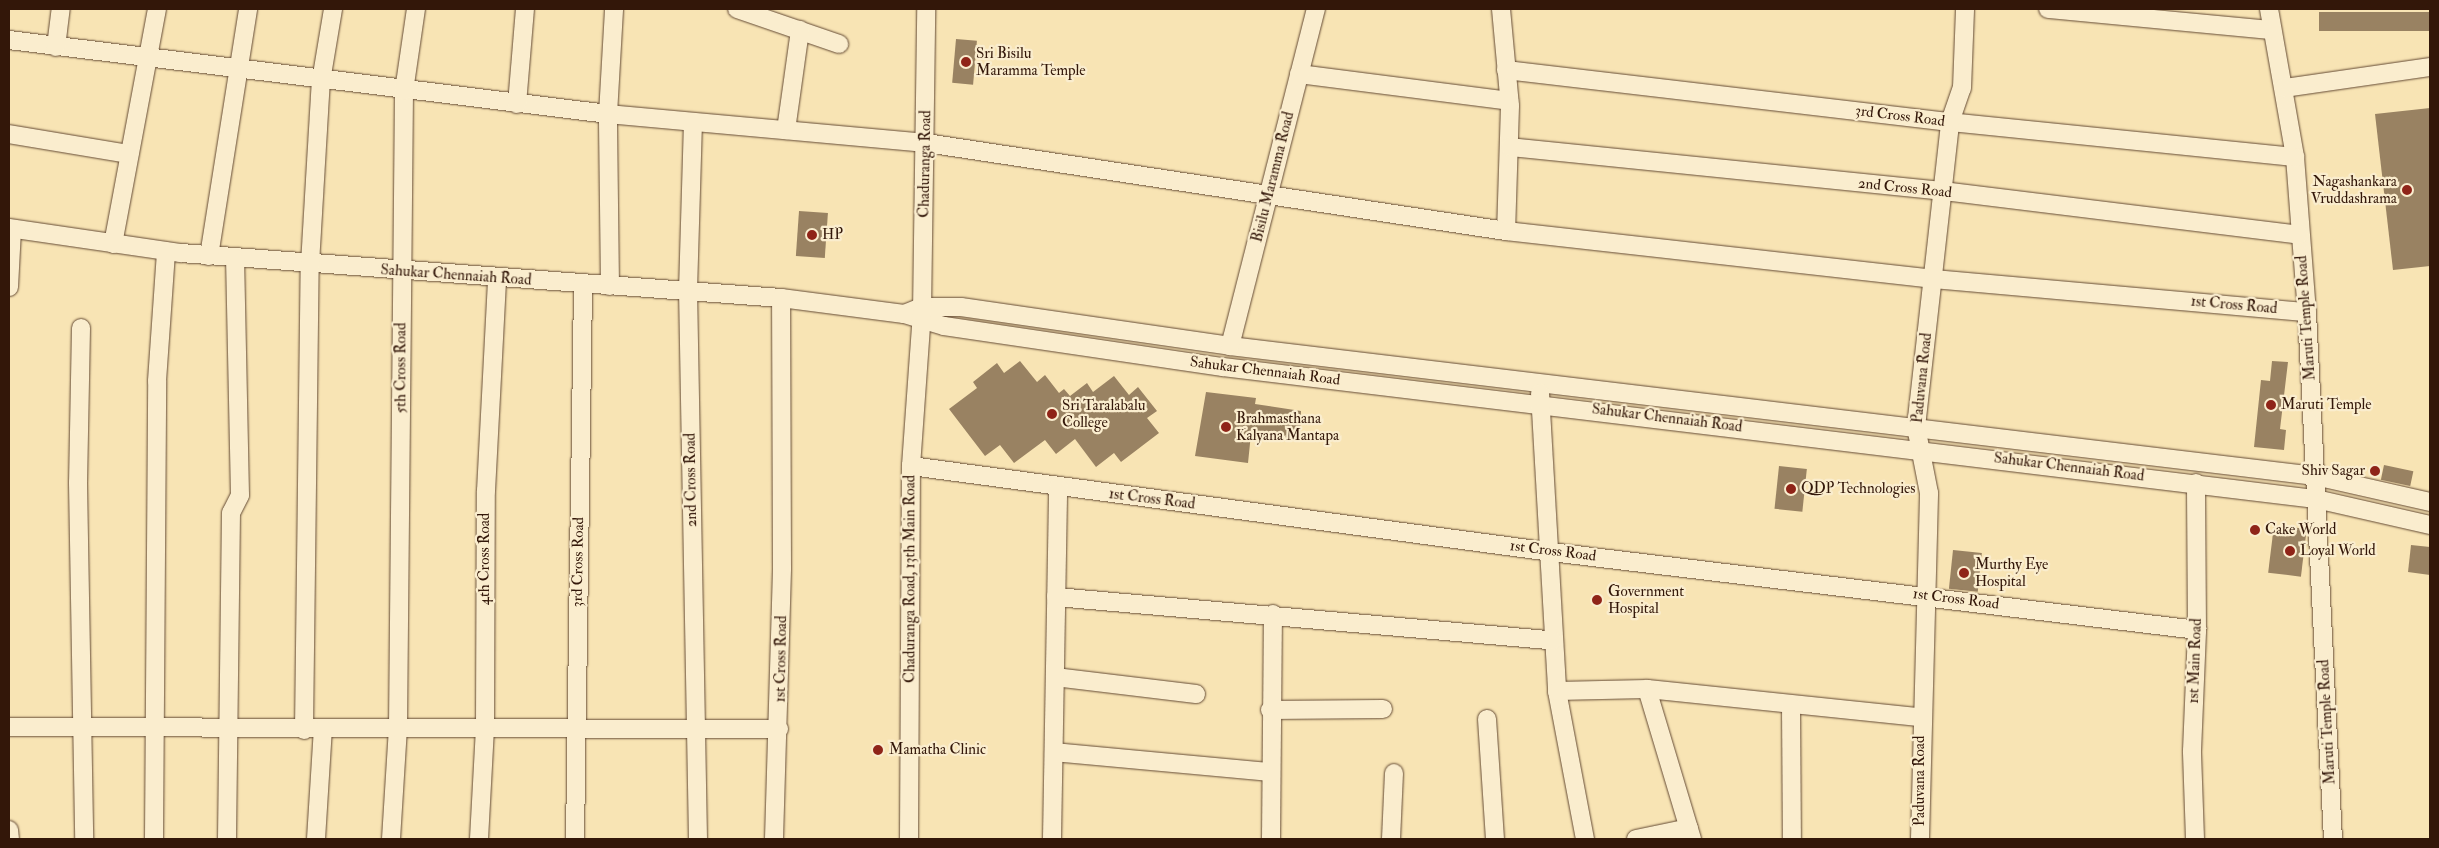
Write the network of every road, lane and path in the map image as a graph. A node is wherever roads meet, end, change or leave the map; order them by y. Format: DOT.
graph roads {
  1 [pos="60,9"];
  2 [pos="157,9"];
  3 [pos="248,9"];
  4 [pos="333,9"];
  5 [pos="416,9"];
  6 [pos="524,9"];
  7 [pos="614,9"];
  8 [pos="737,9"];
  9 [pos="926,9"];
  10 [pos="1316,9"];
  11 [pos="1501,9"];
  12 [pos="1965,9"];
  13 [pos="2048,9"];
  14 [pos="2269,9"];
  15 [pos="2118,12"];
  16 [pos="800,30"];
  17 [pos="2272,30"];
  18 [pos="9,40"];
  19 [pos="838,44"];
  20 [pos="56,47"];
  21 [pos="146,59"];
  22 [pos="2430,67"];
  23 [pos="1506,70"];
  24 [pos="238,71"];
  25 [pos="1299,74"];
  26 [pos="321,82"];
  27 [pos="2284,88"];
  28 [pos="404,91"];
  29 [pos="1509,101"];
  30 [pos="517,104"];
  31 [pos="608,114"];
  32 [pos="693,122"];
  33 [pos="1950,122"];
  34 [pos="786,130"];
  35 [pos="9,134"];
  36 [pos="926,143"];
  37 [pos="1510,147"];
  38 [pos="129,154"];
  39 [pos="2295,157"];
  40 [pos="1943,191"];
  41 [pos="1268,194"];
  42 [pos="10,229"];
  43 [pos="1506,231"];
  44 [pos="2299,235"];
  45 [pos="113,244"];
  46 [pos="166,251"];
  47 [pos="209,256"];
  48 [pos="235,258"];
  49 [pos="310,264"];
  50 [pos="401,271"];
  51 [pos="497,279"];
  52 [pos="1934,279"];
  53 [pos="583,284"];
  54 [pos="610,286"];
  55 [pos="9,288"];
  56 [pos="688,289"];
  57 [pos="781,298"];
  58 [pos="2307,312"];
  59 [pos="921,313"];
  60 [pos="81,328"];
  61 [pos="1230,346"];
  62 [pos="1539,383"];
  63 [pos="1541,404"];
  64 [pos="1916,427"];
  65 [pos="1920,448"];
  66 [pos="911,466"];
  67 [pos="2315,476"];
  68 [pos="2196,483"];
  69 [pos="1058,487"];
  70 [pos="2316,499"];
  71 [pos="2430,502"];
  72 [pos="2430,525"];
  73 [pos="1551,552"];
  74 [pos="1925,595"];
  75 [pos="1056,597"];
  76 [pos="1273,614"];
  77 [pos="2197,630"];
  78 [pos="1552,640"];
  79 [pos="1055,677"];
  80 [pos="1646,688"];
  81 [pos="1556,691"];
  82 [pos="1196,694"];
  83 [pos="1790,706"];
  84 [pos="1383,709"];
  85 [pos="1270,710"];
  86 [pos="1920,717"];
  87 [pos="1487,719"];
  88 [pos="9,726"];
  89 [pos="81,727"];
  90 [pos="154,727"];
  91 [pos="485,727"];
  92 [pos="575,727"];
  93 [pos="398,728"];
  94 [pos="225,729"];
  95 [pos="324,729"];
  96 [pos="779,729"];
  97 [pos="304,730"];
  98 [pos="695,730"];
  99 [pos="1054,752"];
  100 [pos="1270,772"];
  101 [pos="1394,773"];
  102 [pos="9,830"];
  103 [pos="1691,834"];
  104 [pos="10,839"];
  105 [pos="84,839"];
  106 [pos="154,839"];
  107 [pos="226,839"];
  108 [pos="316,839"];
  109 [pos="391,839"];
  110 [pos="479,839"];
  111 [pos="575,839"];
  112 [pos="698,839"];
  113 [pos="774,839"];
  114 [pos="908,839"];
  115 [pos="1052,839"];
  116 [pos="1271,839"];
  117 [pos="1391,839"];
  118 [pos="1495,839"];
  119 [pos="1585,839"];
  120 [pos="1636,839"];
  121 [pos="1792,839"];
  122 [pos="1920,839"];
  123 [pos="2195,839"];
  124 [pos="2333,839"];
  1 -- 20 [label="street"];
  2 -- 21 [label="street"];
  3 -- 24 [label="street"];
  4 -- 26 [label="street"];
  5 -- 28 [label="street, 5th Cross Road"];
  6 -- 30 [label="street"];
  7 -- 31 [label="street"];
  8 -- 16 [label="street"];
  9 -- 36 [label="street, Chaduranga Road"];
  10 -- 25 [label="street, Bisilu Maramma Road"];
  11 -- 23 [label="street"];
  12 -- 33 [label="street, Paduvana Road"];
  13 -- 15 [label="street"];
  14 -- 17 [label="street, Maruti Temple Road"];
  15 -- 17 [label="street"];
  16 -- 19 [label="street"];
  16 -- 34 [label="street"];
  17 -- 27 [label="street, Maruti Temple Road"];
  18 -- 20 [label="street, 1st Cross Road"];
  20 -- 21 [label="street, 1st Cross Road"];
  21 -- 24 [label="street, 1st Cross Road"];
  21 -- 38 [label="street"];
  22 -- 27 [label="street"];
  23 -- 29 [label="street"];
  23 -- 33 [label="street, 3rd Cross Road"];
  24 -- 26 [label="street, 1st Cross Road"];
  24 -- 47 [label="street"];
  25 -- 29 [label="street"];
  25 -- 41 [label="street, Bisilu Maramma Road"];
  26 -- 28 [label="street, 1st Cross Road"];
  26 -- 49 [label="street"];
  27 -- 39 [label="street, Maruti Temple Road"];
  28 -- 30 [label="street, 1st Cross Road"];
  28 -- 50 [label="street, 5th Cross Road"];
  29 -- 37 [label="street"];
  30 -- 31 [label="street, 1st Cross Road"];
  31 -- 32 [label="street, 1st Cross Road"];
  31 -- 54 [label="street"];
  32 -- 34 [label="street, 1st Cross Road"];
  32 -- 56 [label="street, 2nd Cross Road"];
  33 -- 39 [label="street, 3rd Cross Road"];
  33 -- 40 [label="street, Paduvana Road"];
  34 -- 36 [label="street, 1st Cross Road"];
  35 -- 38 [label="street"];
  36 -- 41 [label="street, 1st Cross Road"];
  36 -- 59 [label="street, Chaduranga Road"];
  37 -- 40 [label="street, 2nd Cross Road"];
  37 -- 43 [label="street"];
  38 -- 45 [label="street"];
  39 -- 44 [label="street, Maruti Temple Road"];
  40 -- 44 [label="street, 2nd Cross Road"];
  40 -- 52 [label="street, Paduvana Road"];
  41 -- 43 [label="street, 1st Cross Road"];
  41 -- 61 [label="street, Bisilu Maramma Road"];
  42 -- 45 [label="street, Sahukar Chennaiah Road"];
  42 -- 55 [label="street"];
  43 -- 52 [label="street, 1st Cross Road"];
  44 -- 58 [label="street, Maruti Temple Road"];
  45 -- 46 [label="street, Sahukar Chennaiah Road"];
  46 -- 47 [label="street, Sahukar Chennaiah Road"];
  46 -- 90 [label="street"];
  47 -- 48 [label="street, Sahukar Chennaiah Road"];
  48 -- 49 [label="street, Sahukar Chennaiah Road"];
  48 -- 94 [label="street"];
  49 -- 50 [label="street, Sahukar Chennaiah Road"];
  49 -- 97 [label="street"];
  50 -- 51 [label="street, Sahukar Chennaiah Road"];
  50 -- 93 [label="street, 5th Cross Road"];
  51 -- 53 [label="street, Sahukar Chennaiah Road"];
  51 -- 91 [label="street, 4th Cross Road"];
  52 -- 58 [label="street, 1st Cross Road"];
  52 -- 64 [label="street, Paduvana Road"];
  53 -- 54 [label="street, Sahukar Chennaiah Road"];
  53 -- 92 [label="street, 3rd Cross Road"];
  54 -- 56 [label="street, Sahukar Chennaiah Road"];
  56 -- 57 [label="street, Sahukar Chennaiah Road"];
  56 -- 98 [label="street, 2nd Cross Road"];
  57 -- 59 [label="street, Sahukar Chennaiah Road"];
  57 -- 96 [label="street, 1st Cross Road"];
  58 -- 67 [label="street, Maruti Temple Road"];
  59 -- 61 [label="street, Sahukar Chennaiah Road"];
  59 -- 63 [label="street, Sahukar Chennaiah Road"];
  59 -- 66 [label="street, Chaduranga Road, 13th Main Road"];
  60 -- 89 [label="street"];
  61 -- 62 [label="street, Sahukar Chennaiah Road"];
  62 -- 63 [label="street"];
  62 -- 64 [label="street, Sahukar Chennaiah Road"];
  63 -- 65 [label="street, Sahukar Chennaiah Road"];
  63 -- 73 [label="street"];
  64 -- 65 [label="street, Paduvana Road"];
  64 -- 67 [label="street, Sahukar Chennaiah Road"];
  65 -- 68 [label="street, Sahukar Chennaiah Road"];
  65 -- 74 [label="street, Paduvana Road"];
  66 -- 69 [label="street, 1st Cross Road"];
  66 -- 114 [label="street, Chaduranga Road, 13th Main Road"];
  67 -- 70 [label="street, Maruti Temple Road"];
  67 -- 71 [label="street, Sahukar Chennaiah Road"];
  68 -- 70 [label="street, Sahukar Chennaiah Road"];
  68 -- 77 [label="street, 1st Main Road"];
  69 -- 73 [label="street, 1st Cross Road"];
  69 -- 75 [label="street"];
  70 -- 72 [label="street, Sahukar Chennaiah Road"];
  70 -- 124 [label="street, Maruti Temple Road"];
  73 -- 74 [label="street, 1st Cross Road"];
  73 -- 78 [label="street"];
  74 -- 77 [label="street, 1st Cross Road"];
  74 -- 86 [label="street, Paduvana Road"];
  75 -- 76 [label="street"];
  75 -- 79 [label="street"];
  76 -- 78 [label="street"];
  76 -- 85 [label="street"];
  77 -- 123 [label="street, 1st Main Road"];
  78 -- 81 [label="street"];
  79 -- 82 [label="street"];
  79 -- 99 [label="street"];
  80 -- 81 [label="street"];
  80 -- 83 [label="street"];
  80 -- 103 [label="street"];
  81 -- 119 [label="street"];
  83 -- 86 [label="street"];
  83 -- 121 [label="street"];
  84 -- 85 [label="street"];
  85 -- 100 [label="street"];
  86 -- 122 [label="street, Paduvana Road"];
  87 -- 118 [label="street"];
  88 -- 89 [label="street"];
  89 -- 90 [label="street"];
  89 -- 105 [label="street"];
  90 -- 94 [label="street"];
  90 -- 106 [label="street"];
  91 -- 92 [label="street"];
  91 -- 93 [label="street"];
  91 -- 110 [label="street, 4th Cross Road"];
  92 -- 98 [label="street"];
  92 -- 111 [label="street, 3rd Cross Road"];
  93 -- 95 [label="street"];
  93 -- 109 [label="street, 5th Cross Road"];
  94 -- 97 [label="street"];
  94 -- 107 [label="street"];
  95 -- 97 [label="street"];
  95 -- 108 [label="street"];
  96 -- 98 [label="street"];
  96 -- 113 [label="street, 1st Cross Road"];
  98 -- 112 [label="street, 2nd Cross Road"];
  99 -- 100 [label="street"];
  99 -- 115 [label="street"];
  100 -- 116 [label="street"];
  101 -- 117 [label="street"];
  102 -- 104 [label="street"];
  103 -- 120 [label="street"];
}
